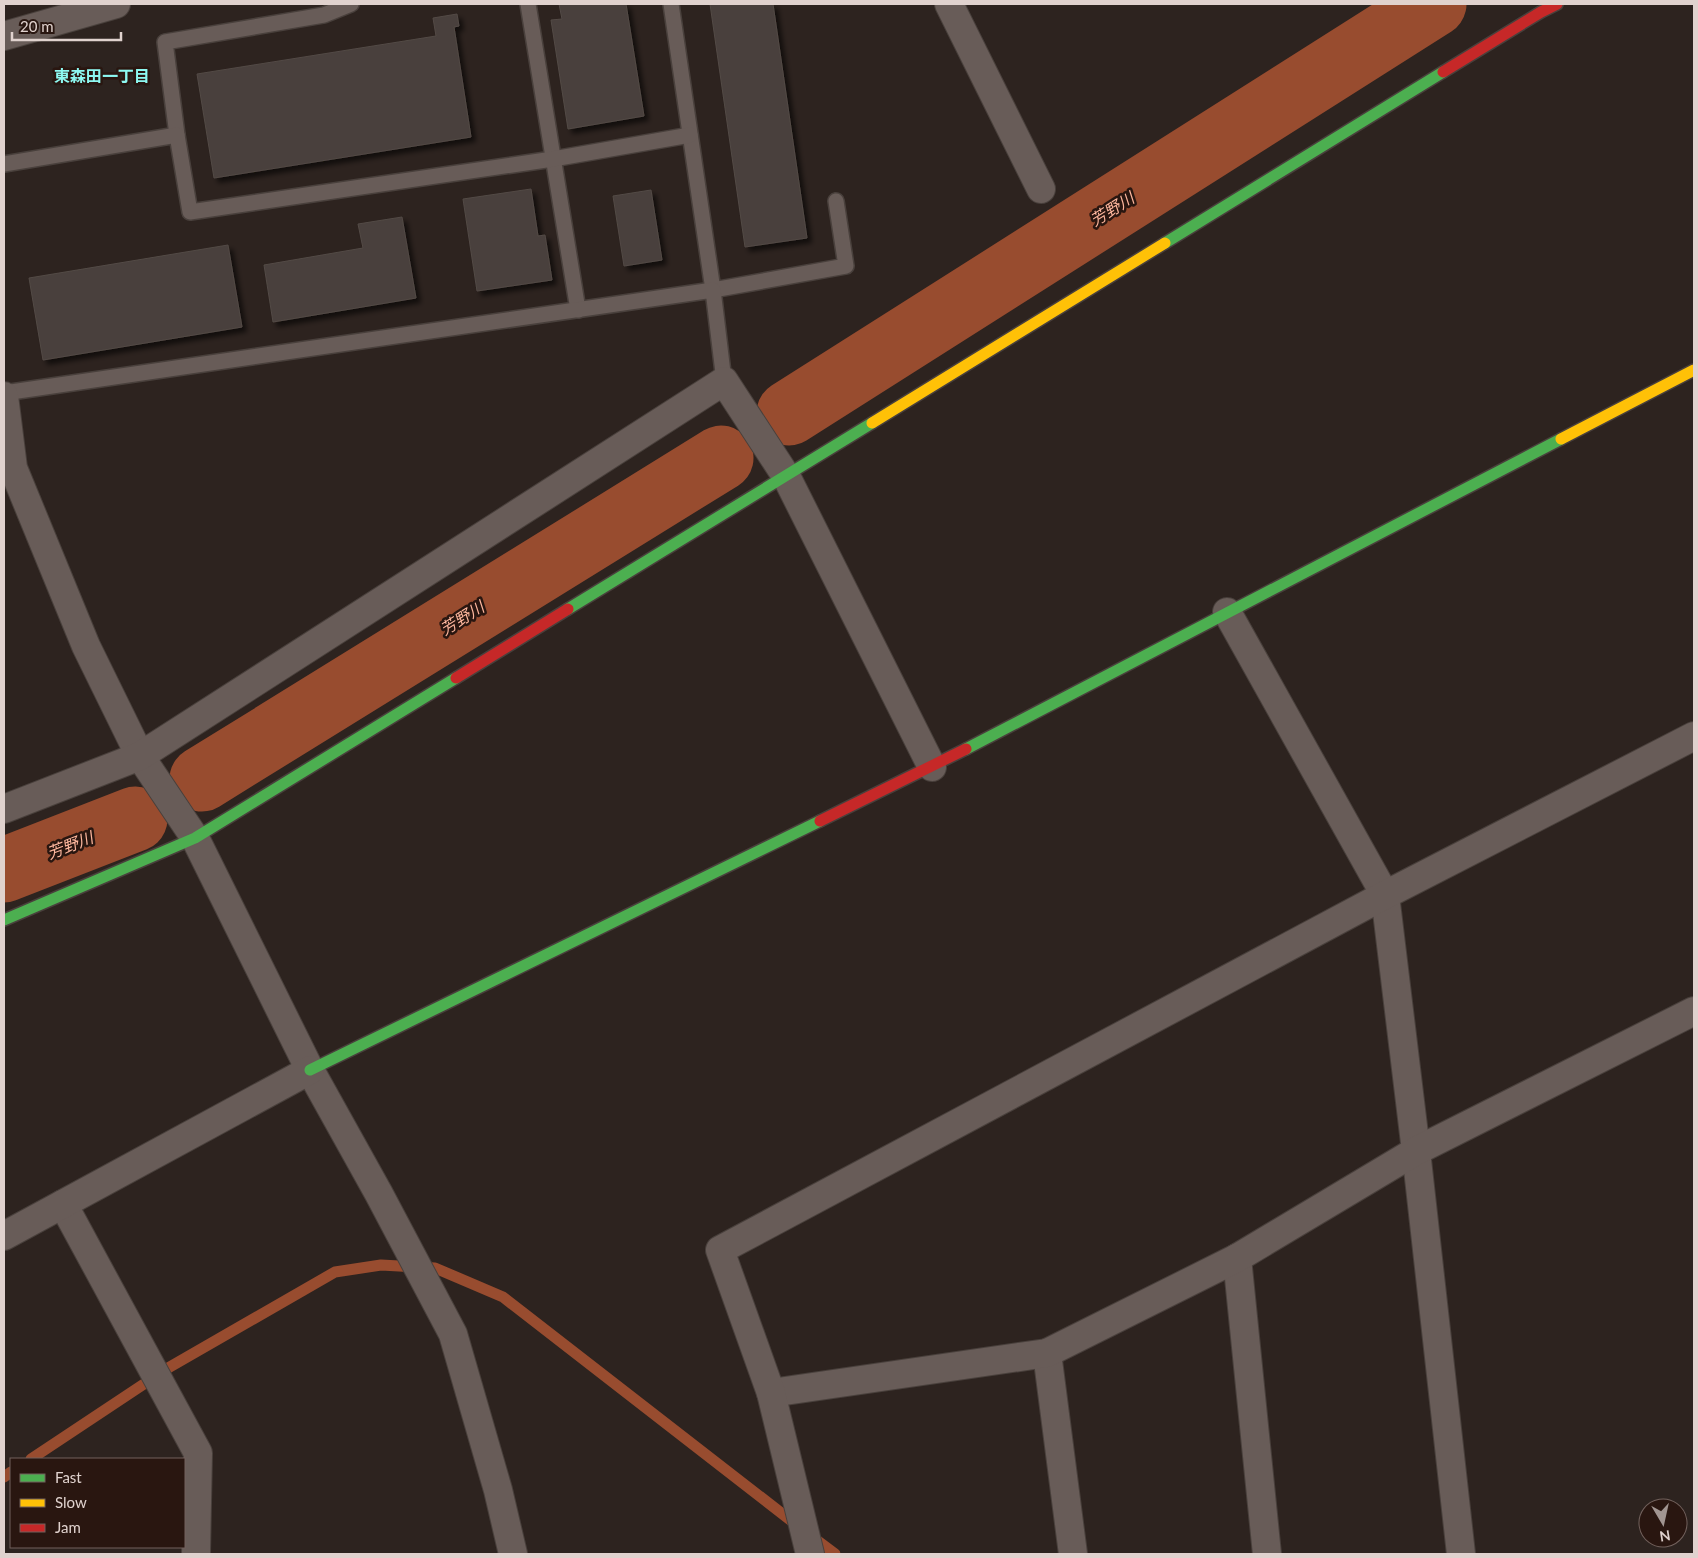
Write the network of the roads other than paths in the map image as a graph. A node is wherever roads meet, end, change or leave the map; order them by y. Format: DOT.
graph roads {
  1 [pos="116,4"];
  2 [pos="350,4"];
  3 [pos="528,4"];
  4 [pos="670,4"];
  5 [pos="949,4"];
  6 [pos="1557,4"];
  7 [pos="4,36"];
  8 [pos="177,135"];
  9 [pos="690,135"];
  10 [pos="553,159"];
  11 [pos="4,164"];
  12 [pos="1041,189"];
  13 [pos="836,201"];
  14 [pos="713,290"];
  15 [pos="578,310"];
  16 [pos="1694,370"];
  17 [pos="724,381"];
  18 [pos="4,395"];
  19 [pos="8,468"];
  20 [pos="786,476"];
  21 [pos="1227,612"];
  22 [pos="1694,736"];
  23 [pos="140,756"];
  24 [pos="932,767"];
  25 [pos="4,809"];
  26 [pos="195,838"];
  27 [pos="1385,895"];
  28 [pos="4,920"];
  29 [pos="1694,1011"];
  30 [pos="310,1070"];
  31 [pos="1416,1151"];
  32 [pos="63,1204"];
  33 [pos="4,1236"];
  34 [pos="1237,1258"];
  35 [pos="1047,1353"];
  36 [pos="771,1393"];
  37 [pos="196,1554"];
  38 [pos="512,1554"];
  39 [pos="810,1554"];
  40 [pos="1073,1554"];
  41 [pos="1267,1554"];
  42 [pos="1461,1554"];
  1 -- 7 [label="street"];
  2 -- 8 [label="lane"];
  3 -- 10 [label="lane"];
  4 -- 9 [label="lane"];
  5 -- 12 [label="street"];
  6 -- 20 [label="street"];
  8 -- 10 [label="lane"];
  8 -- 11 [label="lane"];
  9 -- 10 [label="lane"];
  9 -- 14 [label="lane"];
  10 -- 15 [label="lane"];
  13 -- 14 [label="lane"];
  14 -- 15 [label="lane"];
  14 -- 17 [label="lane"];
  15 -- 18 [label="lane"];
  16 -- 21 [label="street"];
  17 -- 20 [label="street"];
  17 -- 23 [label="street"];
  18 -- 19 [label="street"];
  19 -- 23 [label="street"];
  20 -- 24 [label="street"];
  20 -- 26 [label="street"];
  21 -- 24 [label="street"];
  21 -- 27 [label="street"];
  22 -- 27 [label="street"];
  23 -- 25 [label="street"];
  23 -- 26 [label="street"];
  24 -- 30 [label="street"];
  26 -- 28 [label="street"];
  26 -- 30 [label="street"];
  27 -- 31 [label="street"];
  27 -- 36 [label="street"];
  29 -- 31 [label="street"];
  30 -- 32 [label="street"];
  30 -- 38 [label="street"];
  31 -- 34 [label="street"];
  31 -- 42 [label="street"];
  32 -- 33 [label="street"];
  32 -- 37 [label="street"];
  34 -- 35 [label="street"];
  34 -- 41 [label="street"];
  35 -- 36 [label="street"];
  35 -- 40 [label="street"];
  36 -- 39 [label="street"];
}
